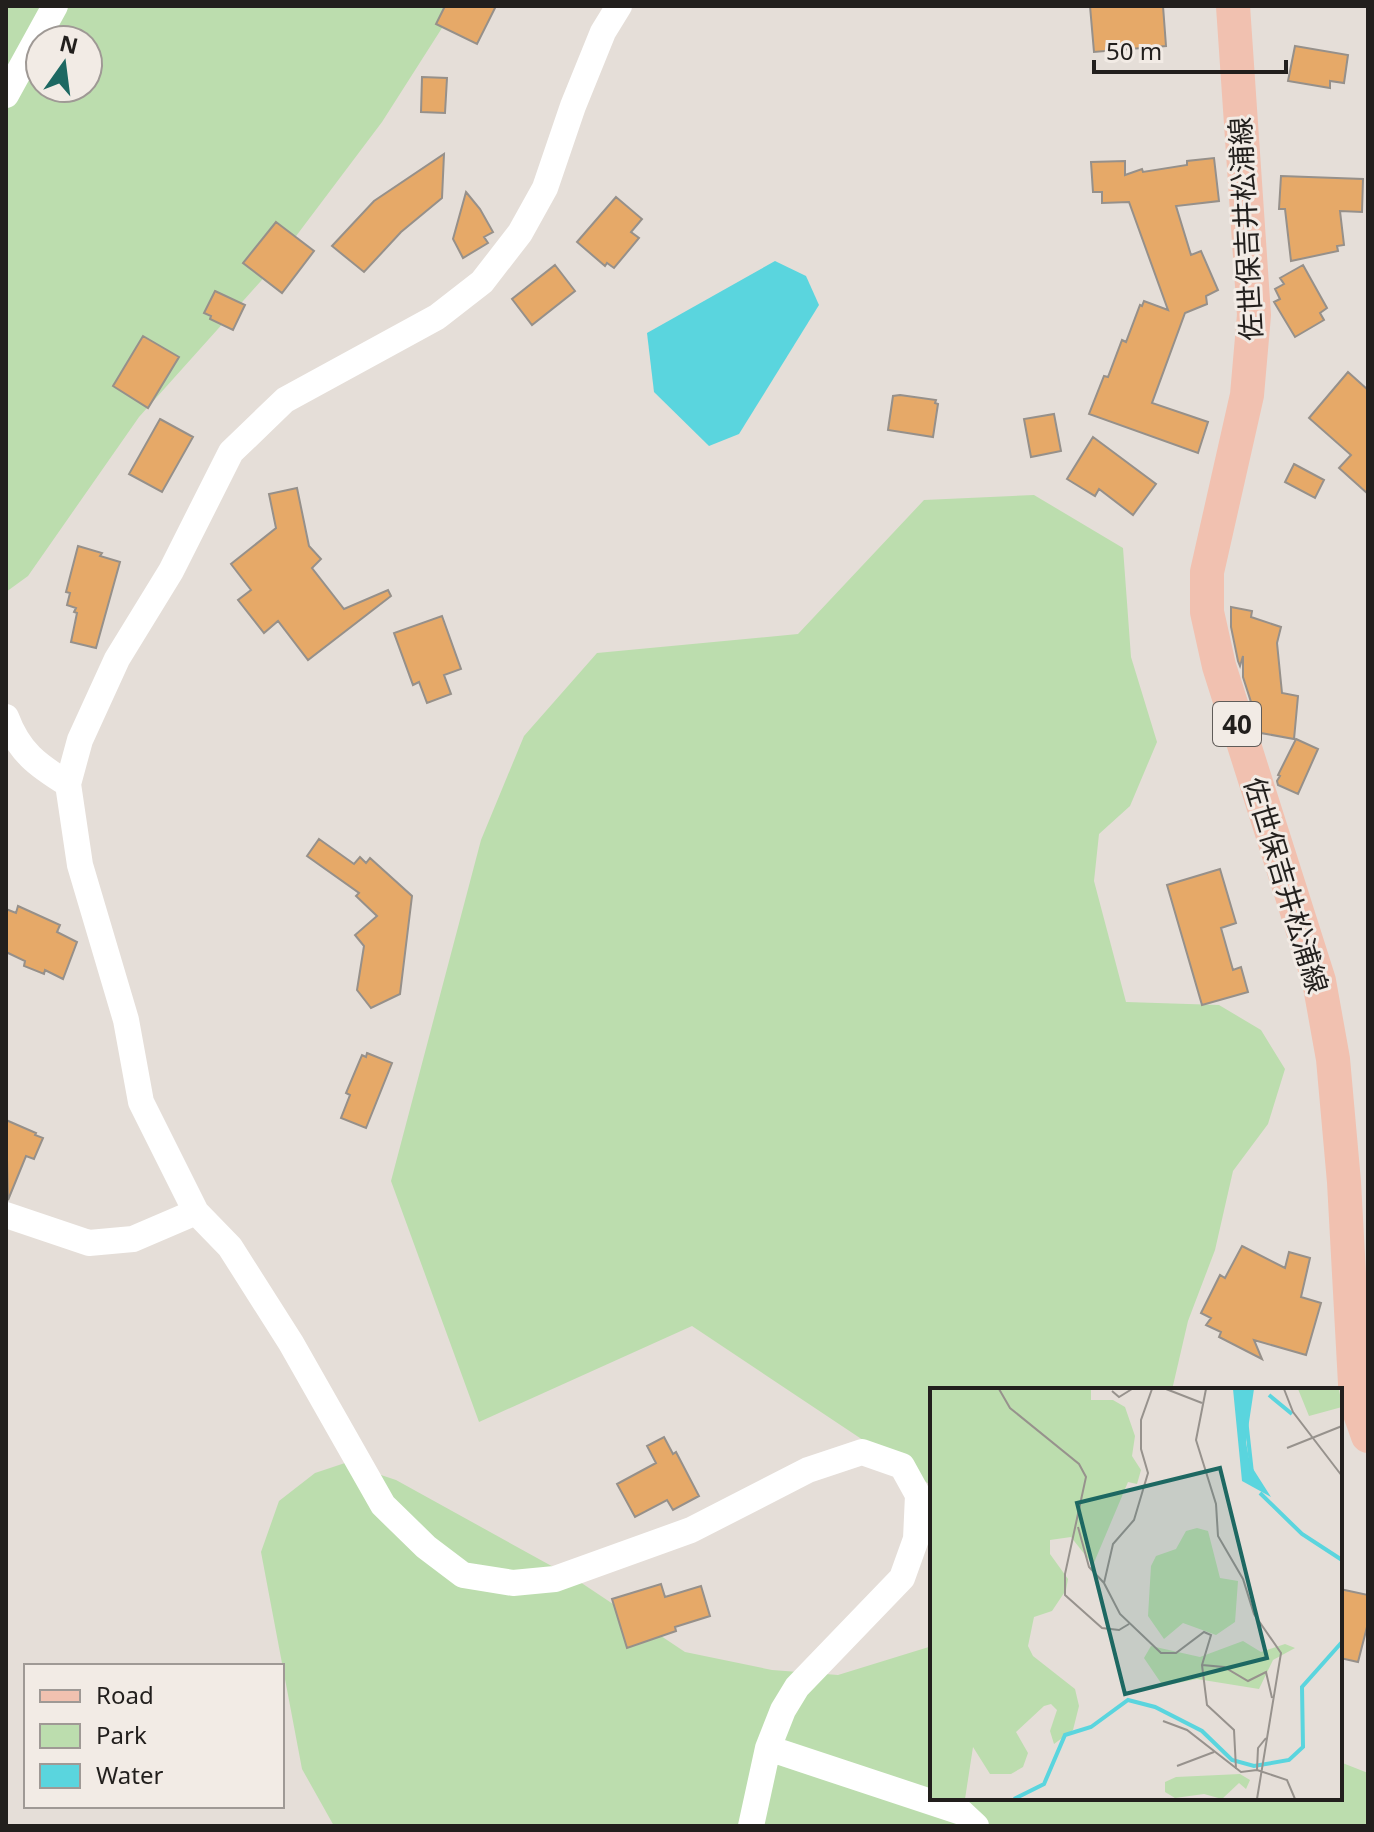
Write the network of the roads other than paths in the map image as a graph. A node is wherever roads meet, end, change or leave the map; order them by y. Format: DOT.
graph roads {
  1 [pos="55,6"];
  2 [pos="619,6"];
  3 [pos="1233,6"];
  4 [pos="6,95"];
  5 [pos="6,717"];
  6 [pos="68,784"];
  7 [pos="196,1212"];
  8 [pos="6,1215"];
  9 [pos="1368,1436"];
  10 [pos="768,1748"];
  11 [pos="751,1826"];
  12 [pos="976,1826"];
  1 -- 4 [label="street"];
  2 -- 6 [label="street"];
  3 -- 9 [label="main road, 佐世保吉井松浦線 / 40"];
  5 -- 6 [label="street"];
  6 -- 7 [label="street"];
  7 -- 8 [label="street"];
  7 -- 10 [label="street"];
  10 -- 11 [label="street"];
  10 -- 12 [label="street"];
}
